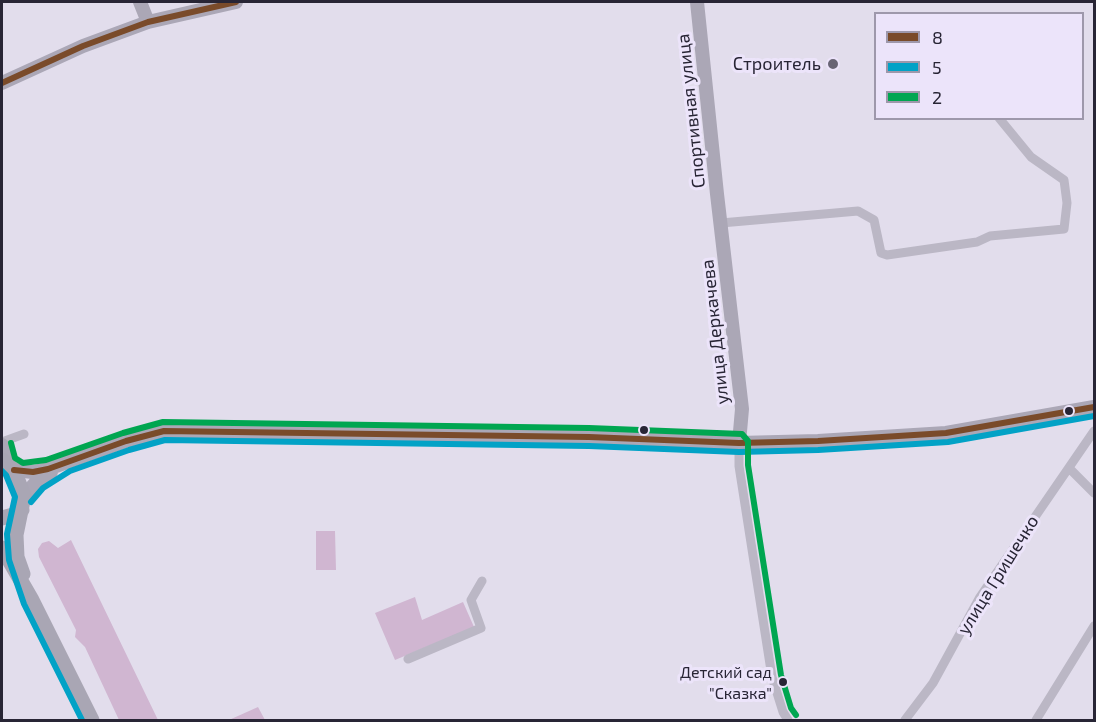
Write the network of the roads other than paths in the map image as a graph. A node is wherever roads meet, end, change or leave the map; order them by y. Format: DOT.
graph roads {
  1 [pos="140,2"];
  2 [pos="236,2"];
  3 [pos="697,2"];
  4 [pos="148,22"];
  5 [pos="2,83"];
  6 [pos="1001,120"];
  7 [pos="720,219"];
  8 [pos="1095,407"];
  9 [pos="1095,431"];
  10 [pos="24,434"];
  11 [pos="2,443"];
  12 [pos="739,443"];
  13 [pos="66,463"];
  14 [pos="8,464"];
  15 [pos="1069,468"];
  16 [pos="1095,493"];
  17 [pos="23,503"];
  18 [pos="2,518"];
  19 [pos="2,548"];
  20 [pos="482,581"];
  21 [pos="32,600"];
  22 [pos="1095,626"];
  23 [pos="408,659"];
  24 [pos="92,720"];
  25 [pos="788,720"];
  26 [pos="905,720"];
  27 [pos="1036,720"];
  1 -- 4 [label="street"];
  2 -- 4 [label="street"];
  3 -- 7 [label="street, Спортивная улица"];
  4 -- 5 [label="street"];
  6 -- 7 [label="street"];
  7 -- 12 [label="street, улица Деркачева"];
  8 -- 12 [label="street"];
  9 -- 15 [label="street, улица Гришечко"];
  10 -- 11 [label="street"];
  11 -- 14 [label="street"];
  12 -- 13 [label="street"];
  12 -- 25 [label="street"];
  13 -- 14 [label="street"];
  13 -- 17 [label="street"];
  14 -- 17 [label="main road"];
  15 -- 16 [label="street"];
  15 -- 26 [label="street, улица Гришечко"];
  17 -- 18 [label="main road"];
  17 -- 21 [label="main road"];
  19 -- 21 [label="main road"];
  20 -- 23 [label="street"];
  21 -- 24 [label="main road"];
  22 -- 27 [label="street"];
}
